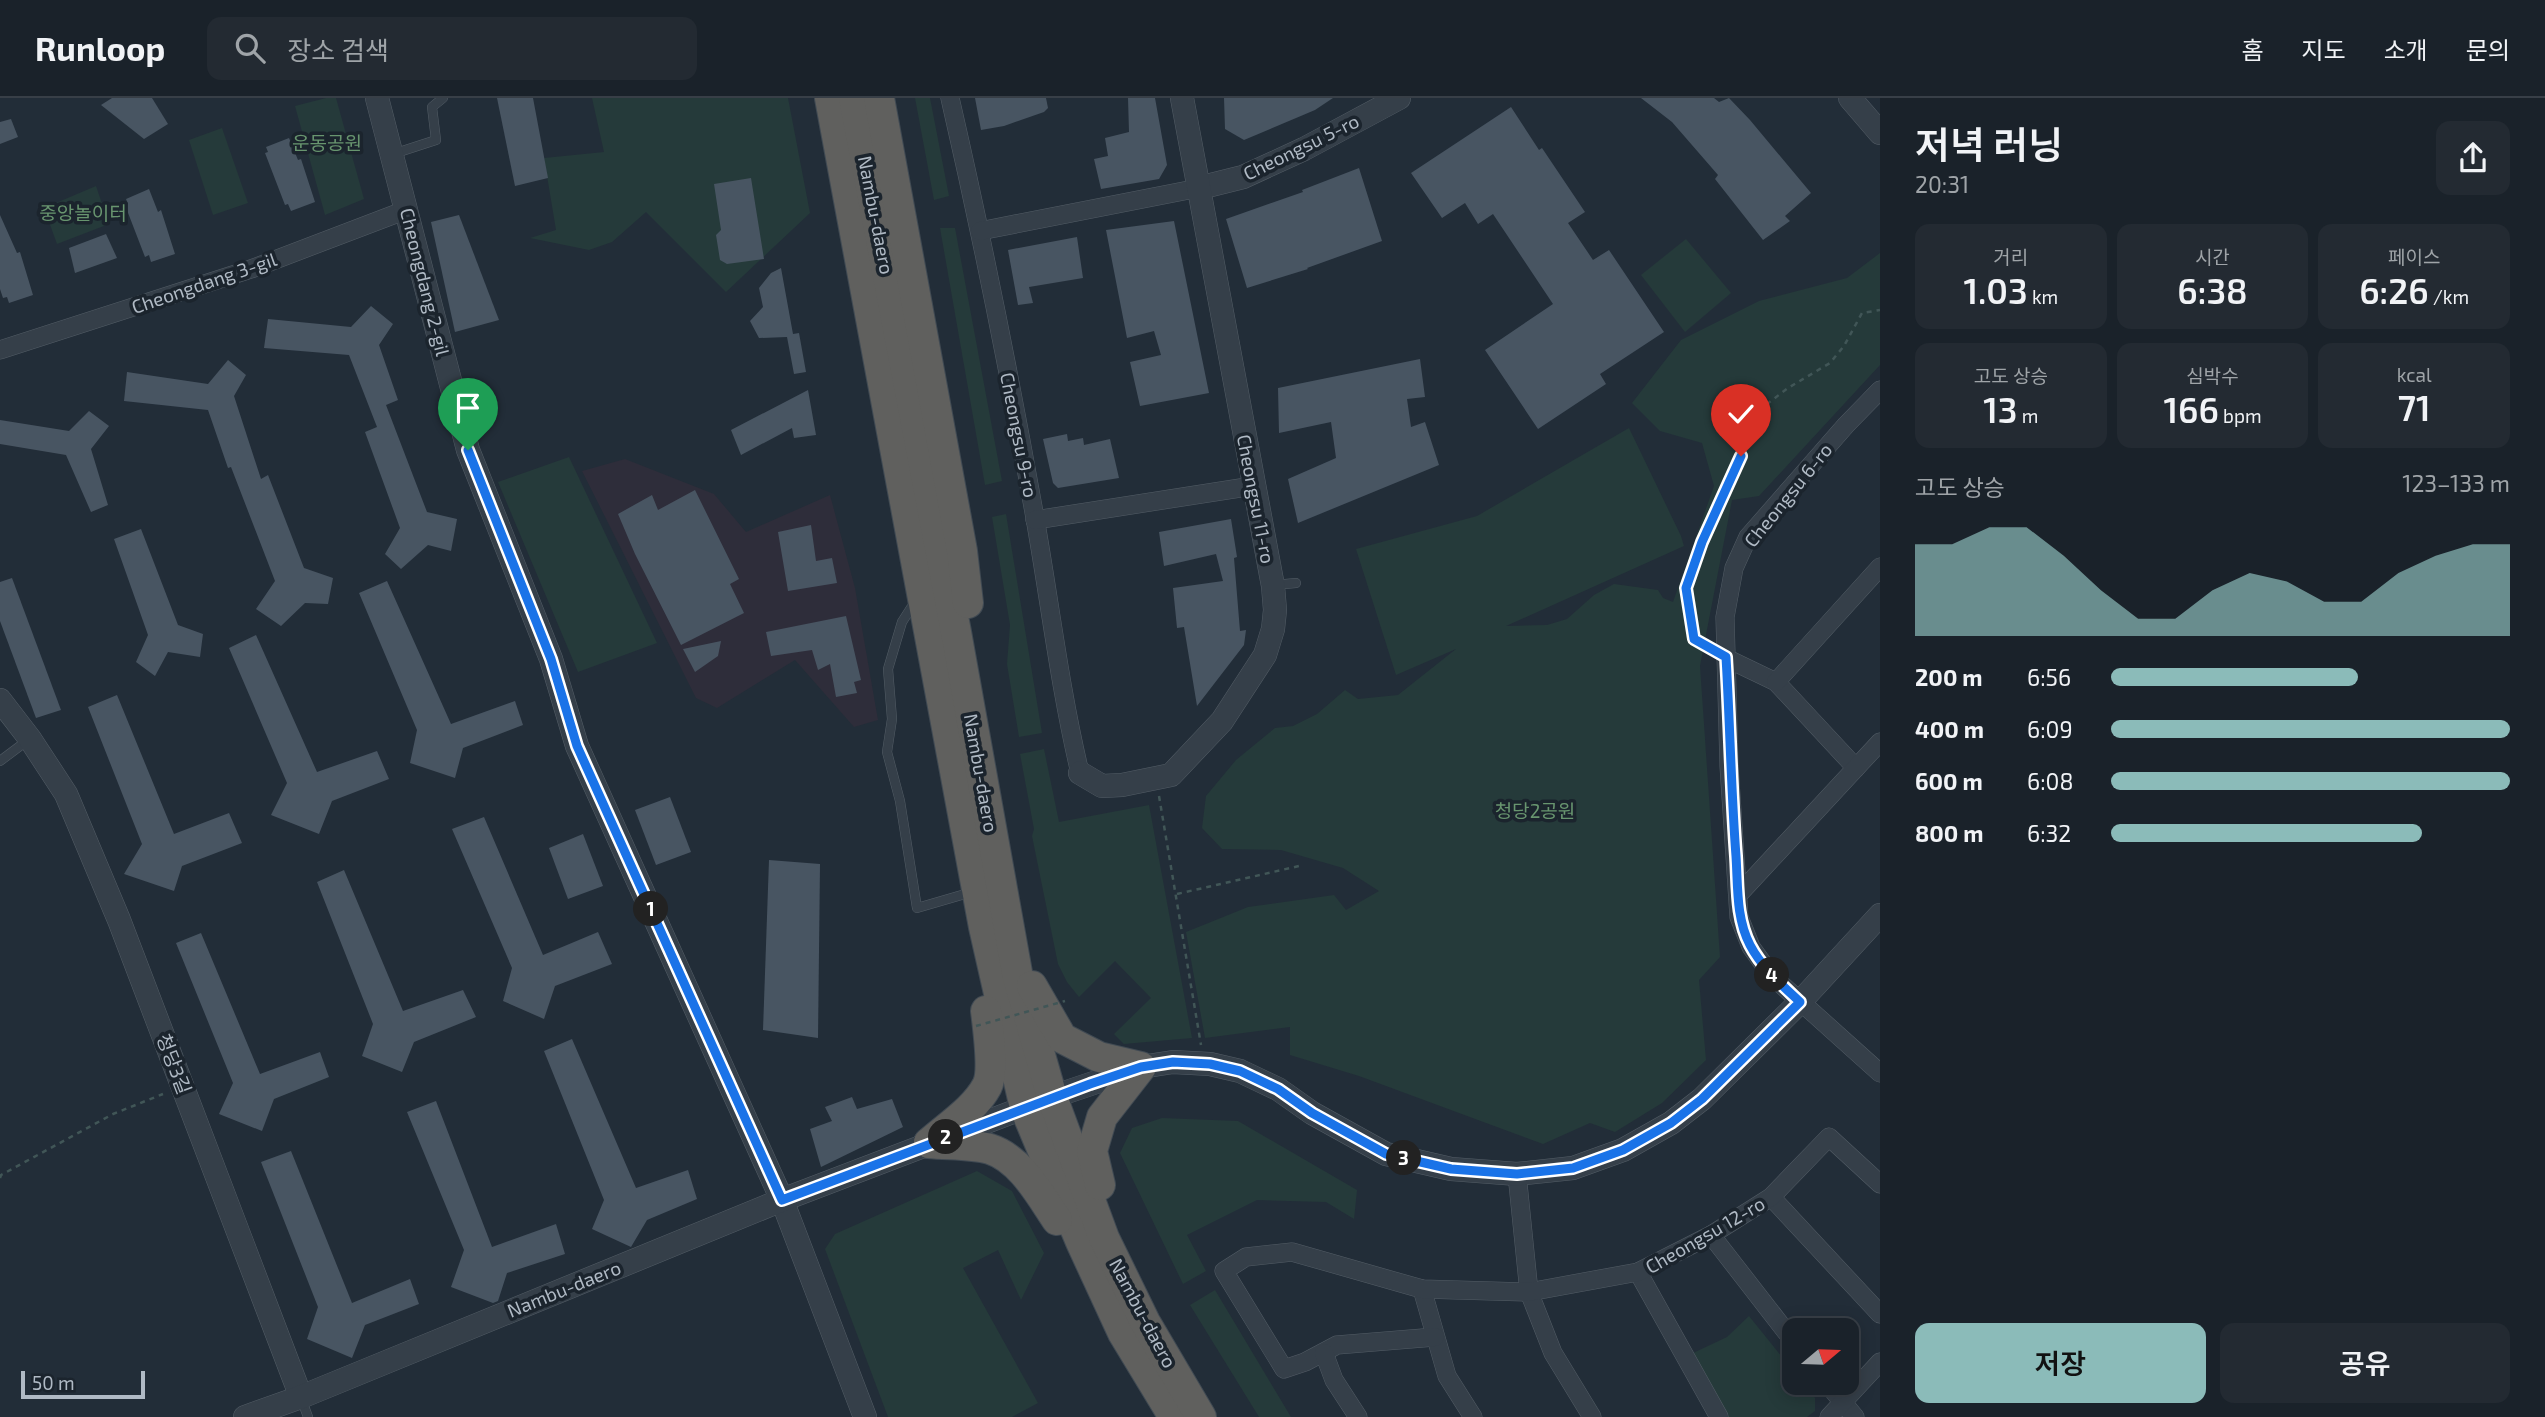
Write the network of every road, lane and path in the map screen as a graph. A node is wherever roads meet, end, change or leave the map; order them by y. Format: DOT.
graph roads {
  1 [pos="377,98"];
  2 [pos="443,98"];
  3 [pos="815,98"];
  4 [pos="830,98"];
  5 [pos="854,98"];
  6 [pos="879,98"];
  7 [pos="950,98"];
  8 [pos="1182,98"];
  9 [pos="1399,98"];
  10 [pos="1850,98"];
  11 [pos="1880,133"];
  12 [pos="393,154"];
  13 [pos="1199,188"];
  14 [pos="406,209"];
  15 [pos="980,231"];
  16 [pos="1880,310"];
  17 [pos="0,350"];
  18 [pos="1880,390"];
  19 [pos="1253,486"];
  20 [pos="1035,520"];
  21 [pos="1880,567"];
  22 [pos="1296,583"];
  23 [pos="1273,586"];
  24 [pos="911,608"];
  25 [pos="1726,657"];
  26 [pos="1776,682"];
  27 [pos="0,700"];
  28 [pos="958,717"];
  29 [pos="30,739"];
  30 [pos="1880,742"];
  31 [pos="1,758"];
  32 [pos="1856,768"];
  33 [pos="1080,773"];
  34 [pos="1156,779"];
  35 [pos="1299,866"];
  36 [pos="977,891"];
  37 [pos="1177,894"];
  38 [pos="1740,894"];
  39 [pos="1880,915"];
  40 [pos="995,920"];
  41 [pos="1065,1001"];
  42 [pos="1800,1002"];
  43 [pos="976,1026"];
  44 [pos="1202,1050"];
  45 [pos="1141,1067"];
  46 [pos="1880,1073"];
  47 [pos="183,1086"];
  48 [pos="1038,1102"];
  49 [pos="929,1143"];
  50 [pos="1517,1174"];
  51 [pos="0,1178"];
  52 [pos="1880,1184"];
  53 [pos="1771,1197"];
  54 [pos="782,1200"];
  55 [pos="1711,1236"];
  56 [pos="1638,1272"];
  57 [pos="1113,1284"];
  58 [pos="1422,1289"];
  59 [pos="1529,1292"];
  60 [pos="1880,1314"];
  61 [pos="1782,1327"];
  62 [pos="1435,1337"];
  63 [pos="1324,1353"];
  64 [pos="1880,1362"];
  65 [pos="1833,1395"];
  66 [pos="304,1407"];
  67 [pos="1842,1413"];
  68 [pos="245,1417"];
  69 [pos="866,1417"];
  70 [pos="1174,1417"];
  71 [pos="1203,1417"];
  72 [pos="1358,1417"];
  73 [pos="1472,1417"];
  74 [pos="1592,1417"];
  75 [pos="1719,1417"];
  1 -- 12 [label="street, Cheongdang 2-gil"];
  2 -- 12 [label="lane"];
  3 -- 24 [label="highway"];
  4 -- 28 [label="highway, Nambu-daero"];
  5 -- 28 [label="highway, Nambu-daero"];
  6 -- 28 [label="highway"];
  7 -- 15 [label="street, Cheongsu 9-ro"];
  8 -- 13 [label="street, Cheongsu 11-ro"];
  9 -- 13 [label="street, Cheongsu 5-ro"];
  10 -- 11 [label="street"];
  12 -- 14 [label="street, Cheongdang 2-gil"];
  13 -- 15 [label="street"];
  13 -- 19 [label="street, Cheongsu 11-ro"];
  14 -- 17 [label="street, Cheongdang 3-gil"];
  14 -- 54 [label="street, Cheongdang 2-gil"];
  15 -- 20 [label="street, Cheongsu 9-ro"];
  16 -- 25 [label="path"];
  18 -- 25 [label="street, Cheongsu 6-ro"];
  19 -- 20 [label="street"];
  19 -- 23 [label="street, Cheongsu 11-ro"];
  20 -- 33 [label="street, Cheongsu 9-ro"];
  21 -- 26 [label="street"];
  22 -- 23 [label="lane"];
  23 -- 34 [label="street, Cheongsu 11-ro"];
  24 -- 28 [label="highway"];
  24 -- 36 [label="lane"];
  25 -- 26 [label="street"];
  25 -- 38 [label="street, Cheongsu 6-ro"];
  26 -- 32 [label="street"];
  27 -- 29 [label="street, 청당3길"];
  28 -- 36 [label="highway, Nambu-daero"];
  28 -- 40 [label="highway, Nambu-daero"];
  29 -- 31 [label="lane"];
  29 -- 47 [label="street, 청당3길"];
  30 -- 32 [label="street"];
  32 -- 38 [label="street"];
  33 -- 34 [label="street, Cheongsu 11-ro"];
  34 -- 37 [label="path"];
  35 -- 37 [label="path"];
  36 -- 40 [label="highway, Nambu-daero"];
  37 -- 44 [label="path"];
  38 -- 42 [label="street, Cheongsu 6-ro"];
  39 -- 42 [label="street"];
  40 -- 45 [label="highway"];
  40 -- 48 [label="highway, Nambu-daero"];
  40 -- 49 [label="highway"];
  41 -- 43 [label="path, bridge"];
  42 -- 46 [label="street, Cheongsu 6-ro"];
  42 -- 50 [label="street"];
  45 -- 48 [label="street"];
  45 -- 50 [label="street"];
  45 -- 57 [label="highway"];
  47 -- 51 [label="path"];
  47 -- 66 [label="street, 청당3길"];
  48 -- 49 [label="street, Nambu-daero"];
  48 -- 57 [label="highway, Nambu-daero"];
  49 -- 54 [label="street, Nambu-daero"];
  49 -- 57 [label="highway"];
  50 -- 59 [label="street"];
  52 -- 53 [label="street, Cheongsu 12-ro"];
  53 -- 55 [label="street, Cheongsu 12-ro"];
  53 -- 60 [label="street"];
  54 -- 66 [label="street, Nambu-daero"];
  54 -- 69 [label="street, Cheongdang 2-gil"];
  55 -- 56 [label="street, Cheongsu 12-ro"];
  55 -- 61 [label="street"];
  56 -- 59 [label="street, Cheongsu 12-ro"];
  56 -- 75 [label="street"];
  57 -- 70 [label="highway, Nambu-daero"];
  57 -- 71 [label="highway, Nambu-daero"];
  58 -- 59 [label="street, Cheongsu 12-ro"];
  58 -- 62 [label="street"];
  58 -- 63 [label="street, Cheongsu 12-ro"];
  59 -- 74 [label="street"];
  62 -- 63 [label="street"];
  62 -- 73 [label="street"];
  63 -- 72 [label="street"];
  64 -- 67 [label="street"];
  65 -- 67 [label="street"];
  66 -- 68 [label="street, Nambu-daero"];
}
